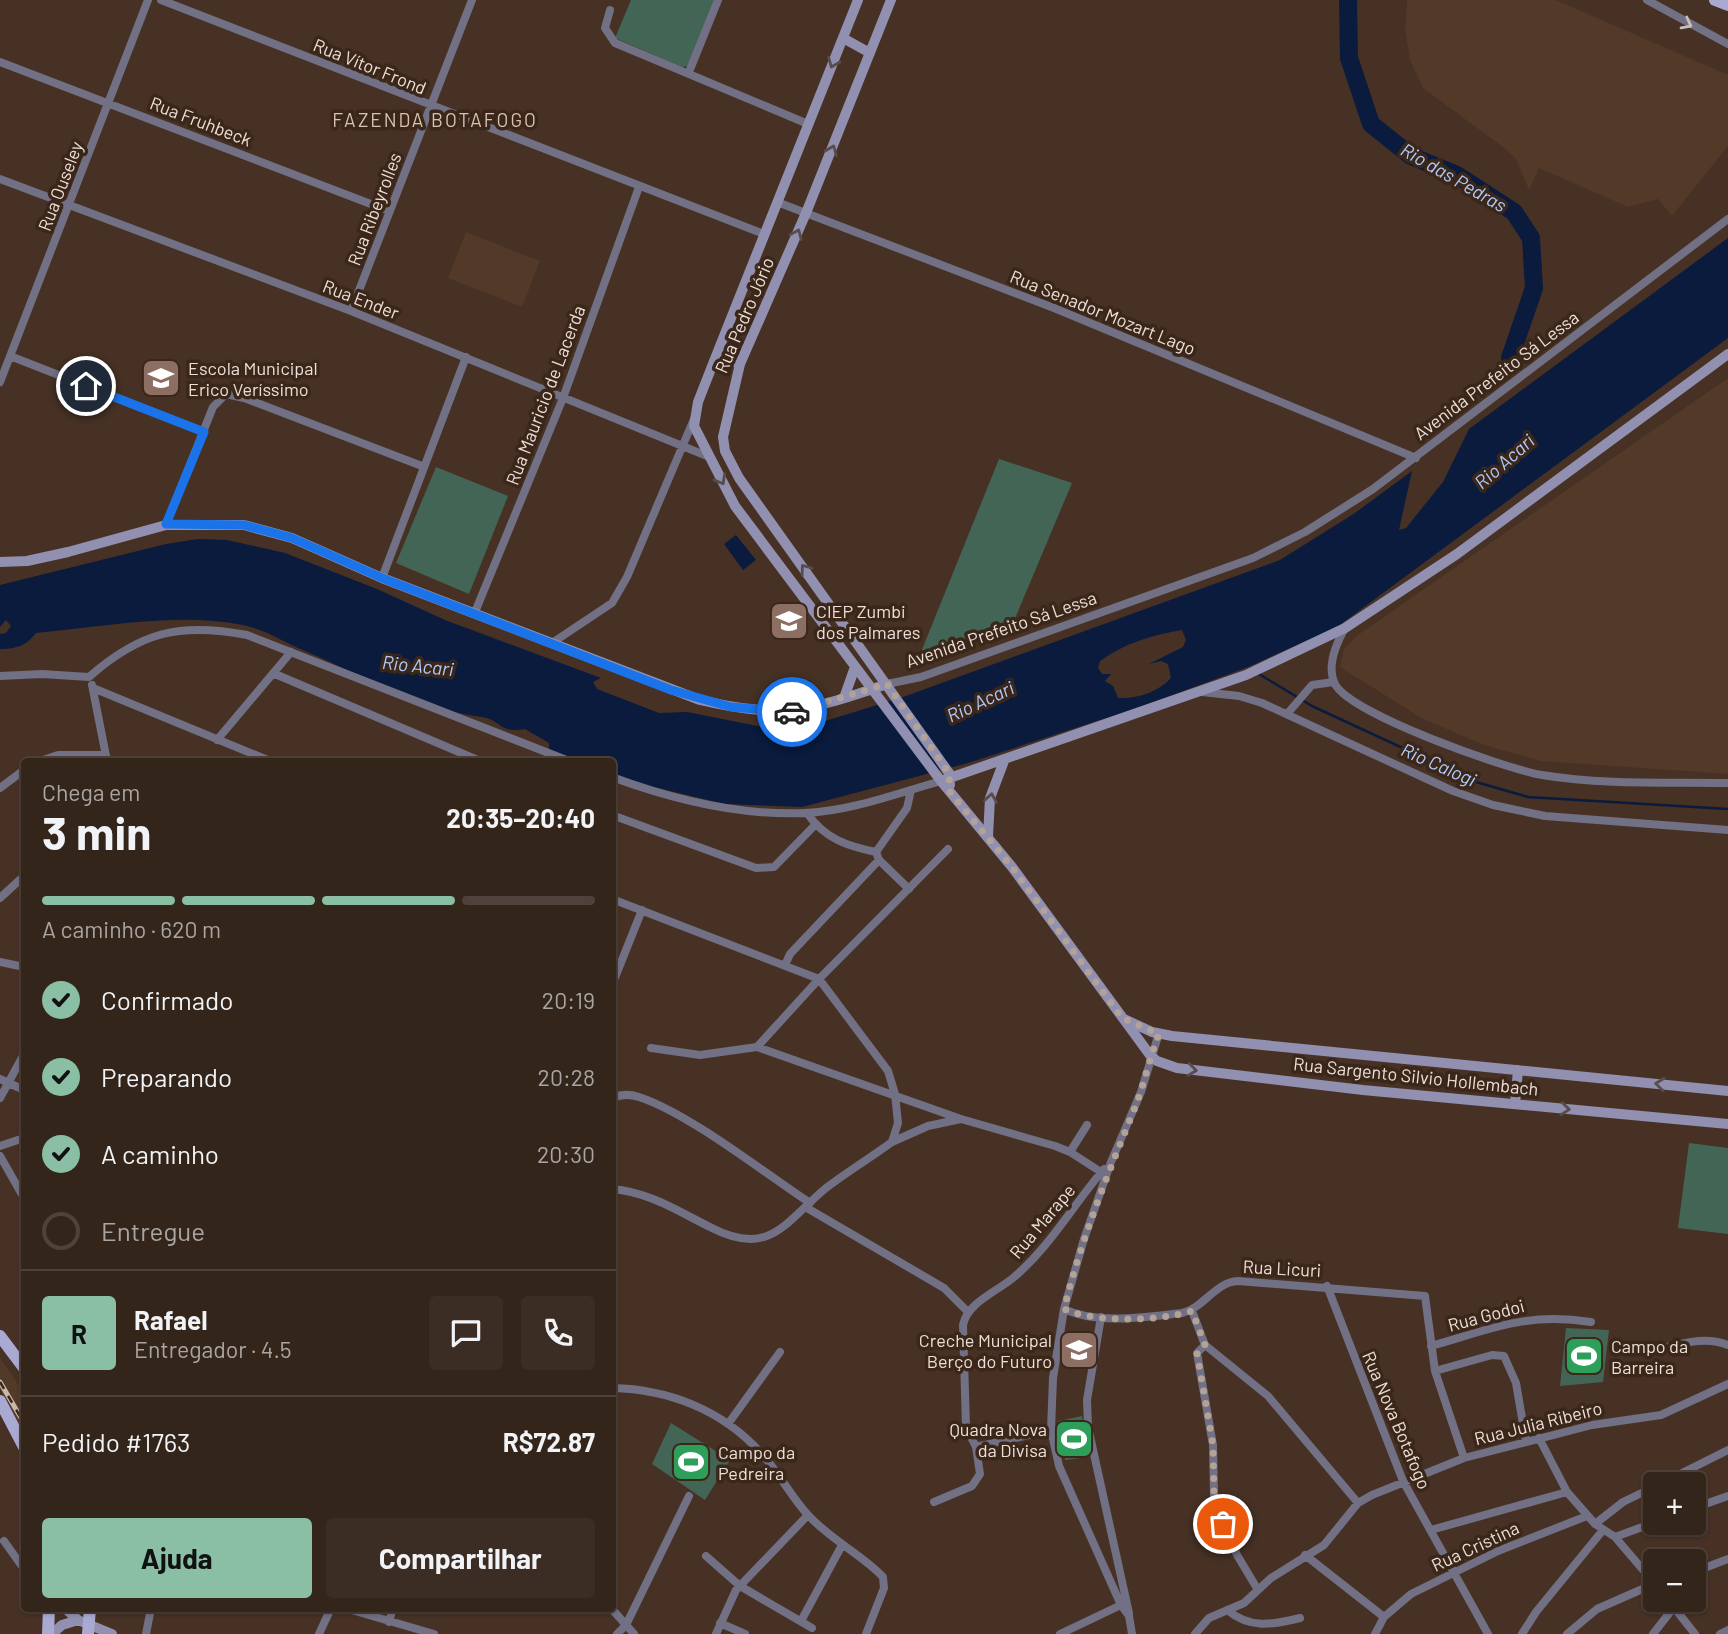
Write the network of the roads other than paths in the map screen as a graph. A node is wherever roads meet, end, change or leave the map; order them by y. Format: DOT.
graph roads {
  1 [pos="148,0"];
  2 [pos="161,0"];
  3 [pos="718,0"];
  4 [pos="858,0"];
  5 [pos="891,0"];
  6 [pos="1647,0"];
  7 [pos="1715,0"];
  8 [pos="470,1"];
  9 [pos="1728,5"];
  10 [pos="610,10"];
  11 [pos="843,38"];
  12 [pos="1728,44"];
  13 [pos="870,52"];
  14 [pos="0,62"];
  15 [pos="689,72"];
  16 [pos="108,101"];
  17 [pos="431,107"];
  18 [pos="808,124"];
  19 [pos="0,179"];
  20 [pos="639,187"];
  21 [pos="776,202"];
  22 [pos="70,207"];
  23 [pos="389,211"];
  24 [pos="806,213"];
  25 [pos="1728,219"];
  26 [pos="764,234"];
  27 [pos="351,311"];
  28 [pos="1728,354"];
  29 [pos="10,356"];
  30 [pos="716,356"];
  31 [pos="466,357"];
  32 [pos="740,364"];
  33 [pos="0,383"];
  34 [pos="563,398"];
  35 [pos="694,418"];
  36 [pos="204,432"];
  37 [pos="681,445"];
  38 [pos="707,456"];
  39 [pos="1416,458"];
  40 [pos="422,466"];
  41 [pos="166,524"];
  42 [pos="0,562"];
  43 [pos="382,578"];
  44 [pos="475,612"];
  45 [pos="1345,628"];
  46 [pos="552,643"];
  47 [pos="291,652"];
  48 [pos="855,667"];
  49 [pos="275,674"];
  50 [pos="0,676"];
  51 [pos="89,677"];
  52 [pos="1334,682"];
  53 [pos="93,688"];
  54 [pos="890,688"];
  55 [pos="1202,692"];
  56 [pos="875,693"];
  57 [pos="844,698"];
  58 [pos="1287,714"];
  59 [pos="217,740"];
  60 [pos="49,758"];
  61 [pos="106,758"];
  62 [pos="262,758"];
  63 [pos="473,758"];
  64 [pos="561,758"];
  65 [pos="1004,761"];
  66 [pos="21,772"];
  67 [pos="944,777"];
  68 [pos="616,778"];
  69 [pos="1728,783"];
  70 [pos="0,788"];
  71 [pos="911,790"];
  72 [pos="807,813"];
  73 [pos="616,816"];
  74 [pos="816,825"];
  75 [pos="1728,830"];
  76 [pos="988,836"];
  77 [pos="948,849"];
  78 [pos="877,856"];
  79 [pos="21,879"];
  80 [pos="21,885"];
  81 [pos="11,888"];
  82 [pos="909,889"];
  83 [pos="0,898"];
  84 [pos="616,900"];
  85 [pos="642,910"];
  86 [pos="0,962"];
  87 [pos="785,965"];
  88 [pos="21,966"];
  89 [pos="616,975"];
  90 [pos="819,979"];
  91 [pos="1122,1018"];
  92 [pos="1159,1034"];
  93 [pos="757,1047"];
  94 [pos="651,1048"];
  95 [pos="1150,1055"];
  96 [pos="21,1058"];
  97 [pos="1518,1070"];
  98 [pos="3,1081"];
  99 [pos="21,1089"];
  100 [pos="1728,1091"];
  101 [pos="895,1094"];
  102 [pos="616,1097"];
  103 [pos="0,1098"];
  104 [pos="1515,1104"];
  105 [pos="961,1119"];
  106 [pos="1728,1124"];
  107 [pos="1087,1125"];
  108 [pos="21,1139"];
  109 [pos="892,1142"];
  110 [pos="0,1146"];
  111 [pos="1070,1152"];
  112 [pos="0,1156"];
  113 [pos="1111,1162"];
  114 [pos="1101,1172"];
  115 [pos="616,1190"];
  116 [pos="21,1193"];
  117 [pos="809,1205"];
  118 [pos="1327,1286"];
  119 [pos="1064,1309"];
  120 [pos="967,1311"];
  121 [pos="1192,1311"];
  122 [pos="1101,1317"];
  123 [pos="1591,1322"];
  124 [pos="0,1336"];
  125 [pos="1205,1345"];
  126 [pos="1728,1345"];
  127 [pos="1430,1346"];
  128 [pos="1662,1348"];
  129 [pos="780,1352"];
  130 [pos="21,1364"];
  131 [pos="1435,1371"];
  132 [pos="1728,1384"];
  133 [pos="616,1388"];
  134 [pos="0,1401"];
  135 [pos="728,1424"];
  136 [pos="1051,1430"];
  137 [pos="1539,1438"];
  138 [pos="21,1441"];
  139 [pos="1526,1441"];
  140 [pos="976,1447"];
  141 [pos="1728,1450"];
  142 [pos="1464,1458"];
  143 [pos="1684,1472"];
  144 [pos="1403,1481"];
  145 [pos="1567,1492"];
  146 [pos="1643,1492"];
  147 [pos="689,1496"];
  148 [pos="1728,1496"];
  149 [pos="934,1502"];
  150 [pos="1358,1503"];
  151 [pos="1706,1504"];
  152 [pos="808,1515"];
  153 [pos="1587,1516"];
  154 [pos="1595,1524"];
  155 [pos="1643,1527"];
  156 [pos="1603,1530"];
  157 [pos="1431,1531"];
  158 [pos="1615,1537"];
  159 [pos="4,1541"];
  160 [pos="841,1547"];
  161 [pos="1306,1555"];
  162 [pos="706,1556"];
  163 [pos="1728,1559"];
  164 [pos="21,1565"];
  165 [pos="1706,1567"];
  166 [pos="1643,1570"];
  167 [pos="1456,1571"];
  168 [pos="740,1586"];
  169 [pos="1643,1589"];
  170 [pos="1258,1590"];
  171 [pos="1121,1605"];
  172 [pos="1227,1610"];
  173 [pos="49,1612"];
  174 [pos="69,1612"];
  175 [pos="150,1612"];
  176 [pos="329,1612"];
  177 [pos="357,1612"];
  178 [pos="392,1612"];
  179 [pos="615,1612"];
  180 [pos="1670,1612"];
  181 [pos="1678,1612"];
  182 [pos="1129,1616"];
  183 [pos="1384,1617"];
  184 [pos="1300,1618"];
  185 [pos="801,1621"];
  186 [pos="388,1622"];
  187 [pos="720,1623"];
  188 [pos="626,1625"];
  189 [pos="85,1626"];
  190 [pos="812,1628"];
  191 [pos="1728,1630"];
  192 [pos="1195,1632"];
  193 [pos="50,1634"];
  194 [pos="112,1634"];
  195 [pos="146,1634"];
  196 [pos="319,1634"];
  197 [pos="434,1634"];
  198 [pos="617,1634"];
  199 [pos="634,1634"];
  200 [pos="716,1634"];
  201 [pos="745,1634"];
  202 [pos="866,1634"];
  203 [pos="1060,1634"];
  204 [pos="1132,1634"];
  205 [pos="1375,1634"];
  206 [pos="1488,1634"];
  207 [pos="1522,1634"];
  208 [pos="1567,1634"];
  209 [pos="1653,1634"];
  210 [pos="1695,1634"];
  211 [pos="1720,1634"];
  1 -- 16 [label="street, Rua Ouseley"];
  2 -- 17 [label="street, Rua Vítor Frond"];
  3 -- 15 [label="street"];
  4 -- 11 [label="main road, Rua Pedro Jório"];
  5 -- 13 [label="main road, Rua Pedro Jório"];
  6 -- 12 [label="street, one-way"];
  7 -- 9 [label="main road"];
  8 -- 17 [label="street, Rua Ribeyrolles"];
  10 -- 15 [label="street"];
  11 -- 13 [label="main road"];
  11 -- 18 [label="main road, Rua Pedro Jório, one-way"];
  24 -- 13 [label="main road, Rua Pedro Jório, one-way"];
  14 -- 16 [label="street, Rua Fruhbeck"];
  15 -- 18 [label="street"];
  16 -- 22 [label="street, Rua Ouseley"];
  16 -- 23 [label="street, Rua Fruhbeck"];
  17 -- 20 [label="street, Rua Vítor Frond"];
  17 -- 23 [label="street, Rua Ribeyrolles"];
  18 -- 21 [label="main road, Rua Pedro Jório"];
  19 -- 22 [label="street, Rua Ender"];
  20 -- 26 [label="street, Rua Vítor Frond"];
  20 -- 34 [label="street, Rua Mauricio de Lacerda"];
  21 -- 24 [label="street, Rua Senador Mozart Lago"];
  21 -- 26 [label="main road, Rua Pedro Jório"];
  22 -- 27 [label="street, Rua Ender"];
  22 -- 29 [label="street, Rua Ouseley"];
  23 -- 27 [label="street, Rua Ribeyrolles"];
  32 -- 24 [label="main road, Rua Pedro Jório, one-way"];
  24 -- 39 [label="street, Rua Senador Mozart Lago"];
  25 -- 39 [label="street, Avenida Prefeito Sá Lessa"];
  26 -- 30 [label="main road, Rua Pedro Jório"];
  27 -- 31 [label="street, Rua Ender"];
  28 -- 45 [label="main road"];
  29 -- 33 [label="street, Rua Ouseley"];
  29 -- 36 [label="street"];
  30 -- 32 [label="main road"];
  30 -- 35 [label="main road, Rua Pedro Jório"];
  31 -- 34 [label="street, Rua Ender"];
  31 -- 40 [label="street"];
  54 -- 32 [label="main road, Rua Pedro Jório, one-way"];
  34 -- 37 [label="street, Rua Ender"];
  34 -- 44 [label="street, Rua Mauricio de Lacerda"];
  35 -- 37 [label="street, Rua Pedro Jório"];
  35 -- 38 [label="main road"];
  36 -- 40 [label="street"];
  36 -- 41 [label="street"];
  37 -- 38 [label="street, Rua Ender"];
  37 -- 46 [label="street, Rua Pedro Jório"];
  38 -- 48 [label="main road, one-way"];
  39 -- 54 [label="street, Avenida Prefeito Sá Lessa"];
  40 -- 43 [label="street"];
  41 -- 42 [label="main road, Avenida Prefeito Sá Lessa"];
  41 -- 43 [label="main road, Avenida Prefeito Sá Lessa"];
  43 -- 44 [label="main road, Avenida Prefeito Sá Lessa"];
  44 -- 46 [label="main road, Avenida Prefeito Sá Lessa"];
  45 -- 52 [label="street"];
  45 -- 55 [label="main road"];
  46 -- 57 [label="main road, Avenida Prefeito Sá Lessa"];
  47 -- 49 [label="street"];
  47 -- 51 [label="street"];
  47 -- 64 [label="street"];
  48 -- 56 [label="main road"];
  48 -- 57 [label="main road"];
  49 -- 59 [label="street"];
  49 -- 63 [label="street"];
  50 -- 51 [label="street"];
  51 -- 53 [label="street"];
  52 -- 58 [label="street"];
  52 -- 69 [label="street"];
  53 -- 59 [label="street"];
  53 -- 61 [label="street"];
  54 -- 56 [label="main road, Avenida Prefeito Sá Lessa"];
  54 -- 67 [label="main road, Rua Sargento Silvio Hollembach"];
  55 -- 58 [label="street"];
  55 -- 65 [label="main road"];
  56 -- 57 [label="main road, Avenida Prefeito Sá Lessa"];
  56 -- 67 [label="main road"];
  58 -- 75 [label="street"];
  59 -- 62 [label="street"];
  60 -- 61 [label="street"];
  65 -- 67 [label="main road"];
  76 -- 65 [label="main road, one-way"];
  66 -- 70 [label="street"];
  67 -- 71 [label="street"];
  67 -- 76 [label="main road, Rua Sargento Silvio Hollembach"];
  68 -- 72 [label="street"];
  71 -- 72 [label="street"];
  71 -- 78 [label="street"];
  72 -- 74 [label="street"];
  73 -- 74 [label="street"];
  74 -- 78 [label="street"];
  76 -- 91 [label="main road, Rua Sargento Silvio Hollembach"];
  77 -- 82 [label="street"];
  78 -- 82 [label="street"];
  78 -- 87 [label="street"];
  79 -- 81 [label="street"];
  80 -- 81 [label="street"];
  81 -- 83 [label="street"];
  82 -- 90 [label="street"];
  84 -- 85 [label="street"];
  85 -- 87 [label="street"];
  85 -- 89 [label="street"];
  86 -- 88 [label="street"];
  87 -- 90 [label="street"];
  90 -- 93 [label="street"];
  90 -- 101 [label="street"];
  91 -- 92 [label="main road, Rua Sargento Silvio Hollembach"];
  91 -- 95 [label="main road, Rua Sargento Silvio Hollembach"];
  92 -- 95 [label="street"];
  92 -- 97 [label="main road, Rua Sargento Silvio Hollembach"];
  93 -- 94 [label="street"];
  93 -- 101 [label="street"];
  95 -- 104 [label="main road, Rua Sargento Silvio Hollembach, one-way"];
  95 -- 113 [label="street"];
  96 -- 98 [label="street"];
  100 -- 97 [label="main road, Rua Sargento Silvio Hollembach, one-way"];
  97 -- 104 [label="main road"];
  98 -- 99 [label="street"];
  98 -- 103 [label="street"];
  101 -- 105 [label="street"];
  101 -- 109 [label="street"];
  102 -- 117 [label="street"];
  104 -- 106 [label="main road, Rua Sargento Silvio Hollembach, one-way"];
  105 -- 109 [label="street"];
  105 -- 111 [label="street"];
  107 -- 111 [label="street"];
  108 -- 110 [label="street"];
  109 -- 117 [label="street"];
  111 -- 114 [label="street"];
  112 -- 116 [label="street"];
  113 -- 114 [label="street, Rua Marape"];
  113 -- 119 [label="street"];
  114 -- 120 [label="street, Rua Marape"];
  115 -- 117 [label="street"];
  117 -- 120 [label="street"];
  118 -- 121 [label="street, Rua Licuri"];
  118 -- 127 [label="street, Rua Licuri"];
  118 -- 144 [label="street, Rua Nova Botafogo"];
  119 -- 122 [label="street, Rua Licuri"];
  119 -- 136 [label="street"];
  120 -- 140 [label="street"];
  121 -- 122 [label="street, Rua Licuri"];
  121 -- 125 [label="street"];
  122 -- 182 [label="street"];
  123 -- 127 [label="street, Rua Godoi"];
  124 -- 130 [label="main road"];
  125 -- 150 [label="street"];
  125 -- 170 [label="street"];
  126 -- 128 [label="street"];
  127 -- 131 [label="street"];
  129 -- 135 [label="street"];
  131 -- 139 [label="street"];
  131 -- 142 [label="street"];
  132 -- 137 [label="street, Rua Julia Ribeiro"];
  133 -- 135 [label="street"];
  134 -- 138 [label="main road"];
  135 -- 152 [label="street"];
  136 -- 140 [label="street"];
  136 -- 171 [label="street"];
  137 -- 139 [label="street, Rua Julia Ribeiro"];
  137 -- 145 [label="street"];
  139 -- 142 [label="street, Rua Julia Ribeiro"];
  140 -- 149 [label="street"];
  141 -- 143 [label="street"];
  142 -- 144 [label="street, Rua Julia Ribeiro"];
  144 -- 150 [label="street, Rua Julia Ribeiro"];
  144 -- 157 [label="street, Rua Nova Botafogo"];
  145 -- 153 [label="street"];
  145 -- 157 [label="street"];
  146 -- 154 [label="street"];
  147 -- 188 [label="street"];
  148 -- 151 [label="street"];
  150 -- 161 [label="street"];
  152 -- 160 [label="street"];
  152 -- 168 [label="street"];
  153 -- 154 [label="street"];
  153 -- 167 [label="street, Rua Cristina"];
  154 -- 156 [label="street"];
  155 -- 158 [label="street"];
  156 -- 158 [label="street"];
  156 -- 207 [label="street"];
  157 -- 167 [label="street, Rua Nova Botafogo"];
  158 -- 166 [label="street"];
  159 -- 164 [label="street"];
  160 -- 185 [label="street"];
  160 -- 202 [label="street"];
  161 -- 170 [label="street"];
  161 -- 183 [label="street"];
  162 -- 168 [label="street"];
  163 -- 165 [label="street"];
  167 -- 183 [label="street, Rua Cristina"];
  167 -- 206 [label="street, Rua Nova Botafogo"];
  168 -- 185 [label="street"];
  168 -- 187 [label="street"];
  169 -- 208 [label="street"];
  170 -- 172 [label="street"];
  171 -- 182 [label="street"];
  171 -- 203 [label="street"];
  172 -- 184 [label="street"];
  172 -- 192 [label="street"];
  173 -- 193 [label="main road"];
  174 -- 189 [label="main road"];
  175 -- 195 [label="street"];
  176 -- 196 [label="street"];
  177 -- 186 [label="street"];
  178 -- 186 [label="street"];
  179 -- 188 [label="street"];
  180 -- 209 [label="street"];
  181 -- 210 [label="street"];
  182 -- 204 [label="street"];
  183 -- 205 [label="street, Rua Cristina"];
  185 -- 190 [label="street"];
  186 -- 197 [label="street"];
  187 -- 200 [label="street"];
  187 -- 201 [label="street"];
  188 -- 198 [label="street"];
  188 -- 199 [label="street"];
  189 -- 193 [label="main road"];
  189 -- 194 [label="main road"];
  191 -- 211 [label="street"];
}
